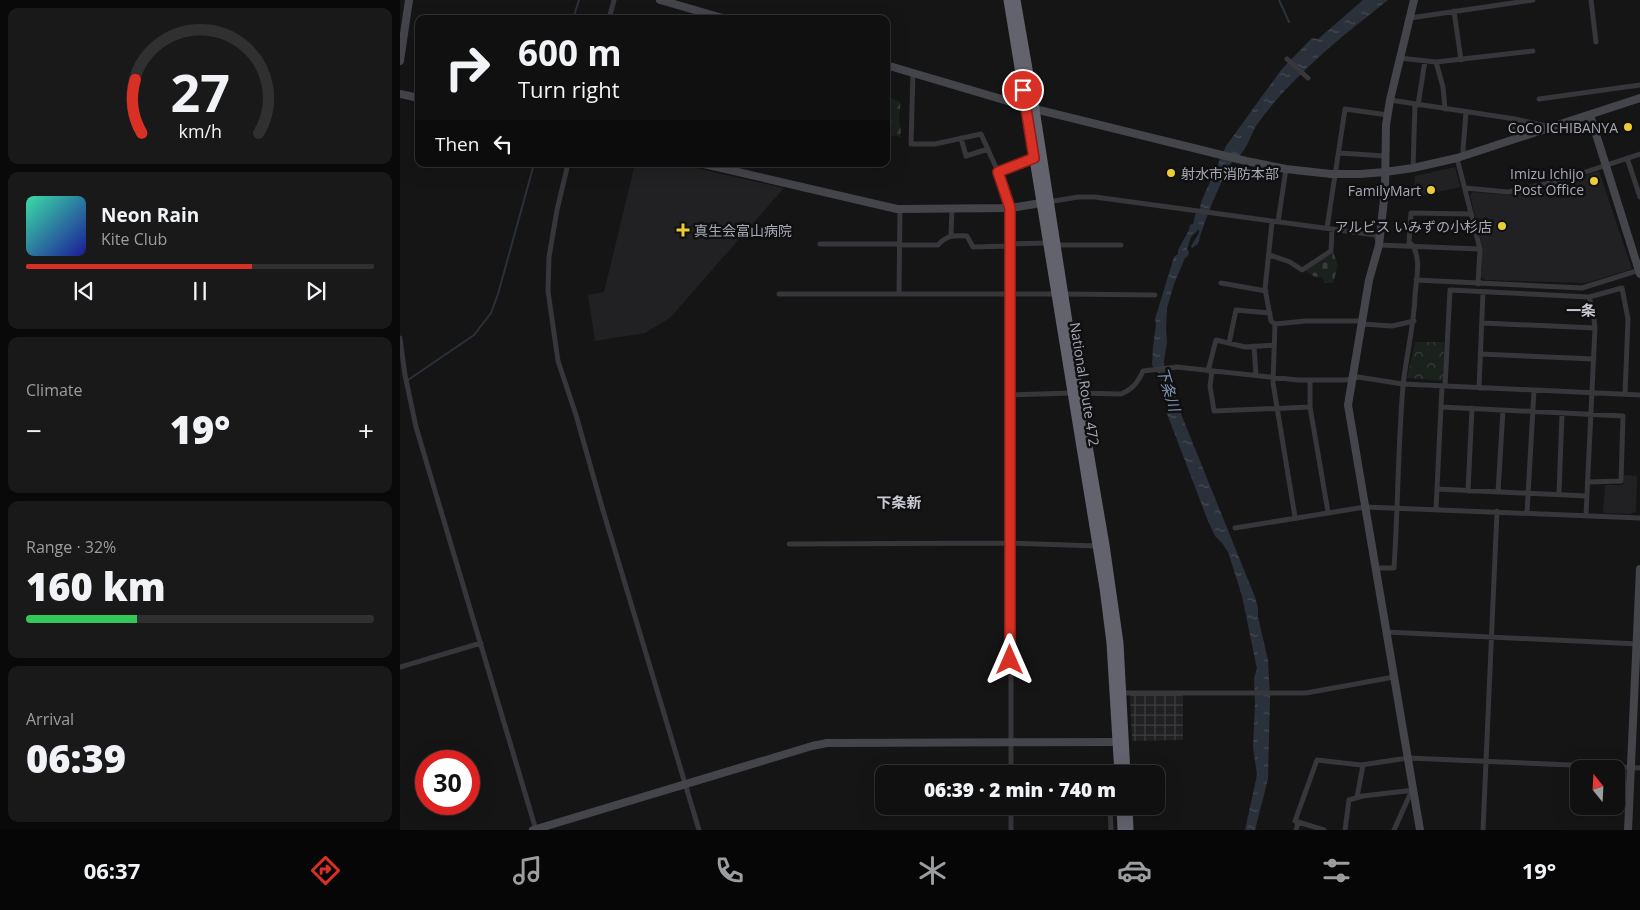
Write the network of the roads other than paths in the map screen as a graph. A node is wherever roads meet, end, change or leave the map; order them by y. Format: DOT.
graph roads {
  1 [pos="409,0"];
  2 [pos="614,0"];
  3 [pos="660,0"];
  4 [pos="1008,0"];
  5 [pos="1016,0"];
  6 [pos="1414,0"];
  7 [pos="1533,0"];
  8 [pos="1591,0"];
  9 [pos="1454,11"];
  10 [pos="610,15"];
  11 [pos="712,15"];
  12 [pos="1410,18"];
  13 [pos="1596,42"];
  14 [pos="1533,51"];
  15 [pos="1399,58"];
  16 [pos="1286,59"];
  17 [pos="1461,60"];
  18 [pos="400,61"];
  19 [pos="1425,61"];
  20 [pos="1436,62"];
  21 [pos="890,66"];
  22 [pos="914,73"];
  23 [pos="1307,77"];
  24 [pos="1640,85"];
  25 [pos="400,94"];
  26 [pos="415,97"];
  27 [pos="1640,98"];
  28 [pos="1539,99"];
  29 [pos="1390,100"];
  30 [pos="1416,104"];
  31 [pos="1025,106"];
  32 [pos="1035,109"];
  33 [pos="1445,109"];
  34 [pos="1466,112"];
  35 [pos="1388,115"];
  36 [pos="1590,115"];
  37 [pos="1515,119"];
  38 [pos="1552,127"];
  39 [pos="961,138"];
  40 [pos="1514,139"];
  41 [pos="988,149"];
  42 [pos="1339,153"];
  43 [pos="1640,154"];
  44 [pos="1385,156"];
  45 [pos="1460,157"];
  46 [pos="1034,158"];
  47 [pos="1627,158"];
  48 [pos="1604,165"];
  49 [pos="567,167"];
  50 [pos="717,167"];
  51 [pos="1412,168"];
  52 [pos="1286,169"];
  53 [pos="998,172"];
  54 [pos="1385,172"];
  55 [pos="1335,174"];
  56 [pos="1465,188"];
  57 [pos="1640,197"];
  58 [pos="1045,203"];
  59 [pos="1010,208"];
  60 [pos="900,209"];
  61 [pos="952,209"];
  62 [pos="1470,214"];
  63 [pos="1275,222"];
  64 [pos="1329,229"];
  65 [pos="951,235"];
  66 [pos="820,244"];
  67 [pos="1052,244"];
  68 [pos="900,245"];
  69 [pos="1010,245"];
  70 [pos="1121,245"];
  71 [pos="1379,245"];
  72 [pos="1415,247"];
  73 [pos="1480,249"];
  74 [pos="1270,255"];
  75 [pos="1640,271"];
  76 [pos="1416,280"];
  77 [pos="1222,283"];
  78 [pos="1478,284"];
  79 [pos="1266,292"];
  80 [pos="1483,292"];
  81 [pos="779,294"];
  82 [pos="899,294"];
  83 [pos="1060,294"];
  84 [pos="1010,295"];
  85 [pos="1155,295"];
  86 [pos="1589,297"];
  87 [pos="1270,312"];
  88 [pos="1363,322"];
  89 [pos="1414,322"];
  90 [pos="1482,323"];
  91 [pos="1275,324"];
  92 [pos="1595,328"];
  93 [pos="400,338"];
  94 [pos="1229,343"];
  95 [pos="1274,345"];
  96 [pos="1254,346"];
  97 [pos="1480,354"];
  98 [pos="1594,360"];
  99 [pos="1210,371"];
  100 [pos="1256,375"];
  101 [pos="402,377"];
  102 [pos="1274,378"];
  103 [pos="1352,378"];
  104 [pos="1310,381"];
  105 [pos="1403,384"];
  106 [pos="1443,386"];
  107 [pos="1479,388"];
  108 [pos="1534,390"];
  109 [pos="1076,393"];
  110 [pos="1592,393"];
  111 [pos="1011,394"];
  112 [pos="1625,394"];
  113 [pos="1640,395"];
  114 [pos="1441,407"];
  115 [pos="1310,408"];
  116 [pos="1472,408"];
  117 [pos="1277,410"];
  118 [pos="1503,410"];
  119 [pos="1533,411"];
  120 [pos="1562,413"];
  121 [pos="1591,414"];
  122 [pos="1588,482"];
  123 [pos="1437,489"];
  124 [pos="1468,490"];
  125 [pos="1498,492"];
  126 [pos="1528,493"];
  127 [pos="1558,494"];
  128 [pos="1587,496"];
  129 [pos="1365,507"];
  130 [pos="1398,508"];
  131 [pos="1436,509"];
  132 [pos="1497,511"];
  133 [pos="1328,512"];
  134 [pos="1527,513"];
  135 [pos="1586,515"];
  136 [pos="1296,518"];
  137 [pos="1640,518"];
  138 [pos="1235,528"];
  139 [pos="1010,543"];
  140 [pos="789,544"];
  141 [pos="1096,546"];
  142 [pos="1376,568"];
  143 [pos="1640,568"];
  144 [pos="1386,632"];
  145 [pos="1491,637"];
  146 [pos="481,643"];
  147 [pos="1638,644"];
  148 [pos="400,667"];
  149 [pos="1394,677"];
  150 [pos="1122,693"];
  151 [pos="1117,742"];
  152 [pos="1011,743"];
  153 [pos="1408,758"];
  154 [pos="1486,761"];
  155 [pos="1011,765"];
  156 [pos="1118,765"];
  157 [pos="1126,765"];
  158 [pos="1363,765"];
  159 [pos="1631,768"];
  160 [pos="1640,768"];
  161 [pos="685,784"];
  162 [pos="1413,790"];
  163 [pos="1357,797"];
  164 [pos="1011,815"];
  165 [pos="1110,815"];
  166 [pos="1121,815"];
  167 [pos="1128,815"];
  168 [pos="1298,822"];
  169 [pos="535,830"];
  170 [pos="699,830"];
  171 [pos="1011,830"];
  172 [pos="1111,830"];
  173 [pos="1122,830"];
  174 [pos="1129,830"];
  175 [pos="1296,830"];
  176 [pos="1324,830"];
  177 [pos="1345,830"];
  178 [pos="1394,830"];
  179 [pos="1420,830"];
  180 [pos="1482,830"];
  181 [pos="1628,830"];
  1 -- 18 [label="street"];
  2 -- 10 [label="street"];
  3 -- 11 [label="street"];
  4 -- 31 [label="highway, National Route 472"];
  5 -- 32 [label="highway, National Route 472"];
  6 -- 12 [label="street"];
  7 -- 9 [label="street"];
  8 -- 13 [label="street"];
  9 -- 12 [label="street"];
  9 -- 17 [label="street"];
  12 -- 15 [label="street"];
  14 -- 17 [label="street"];
  15 -- 19 [label="street"];
  15 -- 29 [label="street"];
  16 -- 23 [label="street"];
  17 -- 20 [label="street"];
  19 -- 20 [label="street"];
  19 -- 30 [label="street"];
  20 -- 33 [label="street"];
  21 -- 22 [label="street"];
  22 -- 31 [label="street"];
  22 -- 39 [label="street"];
  24 -- 28 [label="street"];
  25 -- 26 [label="street"];
  27 -- 36 [label="street"];
  29 -- 30 [label="street"];
  29 -- 35 [label="street"];
  30 -- 33 [label="street"];
  30 -- 51 [label="street"];
  31 -- 32 [label="street"];
  31 -- 46 [label="highway, National Route 472"];
  32 -- 52 [label="street"];
  32 -- 58 [label="highway, National Route 472"];
  33 -- 34 [label="street"];
  34 -- 37 [label="street"];
  34 -- 45 [label="street"];
  35 -- 42 [label="street"];
  35 -- 44 [label="street"];
  36 -- 38 [label="street"];
  36 -- 48 [label="street"];
  37 -- 38 [label="street"];
  37 -- 40 [label="street"];
  38 -- 40 [label="street"];
  39 -- 41 [label="street"];
  39 -- 41 [label="street"];
  40 -- 45 [label="street"];
  41 -- 53 [label="street"];
  42 -- 44 [label="street"];
  42 -- 55 [label="street"];
  43 -- 47 [label="street"];
  44 -- 54 [label="street"];
  45 -- 51 [label="street"];
  45 -- 56 [label="street"];
  46 -- 53 [label="street"];
  46 -- 58 [label="highway, National Route 472"];
  47 -- 48 [label="street"];
  47 -- 57 [label="street"];
  48 -- 56 [label="street"];
  48 -- 75 [label="street"];
  49 -- 161 [label="street"];
  50 -- 60 [label="street"];
  51 -- 54 [label="street"];
  52 -- 55 [label="street"];
  52 -- 63 [label="street"];
  53 -- 59 [label="street"];
  54 -- 55 [label="street"];
  54 -- 71 [label="street"];
  55 -- 64 [label="street"];
  56 -- 62 [label="street"];
  58 -- 59 [label="street"];
  58 -- 63 [label="street"];
  58 -- 67 [label="highway, National Route 472"];
  59 -- 61 [label="street"];
  59 -- 69 [label="street"];
  60 -- 61 [label="street"];
  60 -- 68 [label="street"];
  61 -- 65 [label="street"];
  62 -- 72 [label="street"];
  62 -- 73 [label="street"];
  63 -- 64 [label="street"];
  63 -- 74 [label="street"];
  64 -- 71 [label="street"];
  64 -- 74 [label="street"];
  65 -- 68 [label="street"];
  65 -- 69 [label="street"];
  66 -- 68 [label="street"];
  67 -- 69 [label="street"];
  67 -- 70 [label="street"];
  67 -- 83 [label="highway, National Route 472"];
  68 -- 82 [label="street"];
  69 -- 84 [label="street"];
  71 -- 72 [label="street"];
  71 -- 88 [label="street"];
  72 -- 73 [label="street"];
  72 -- 76 [label="street"];
  73 -- 78 [label="street"];
  74 -- 79 [label="street"];
  75 -- 78 [label="street"];
  76 -- 78 [label="street"];
  76 -- 89 [label="street"];
  77 -- 79 [label="street"];
  79 -- 87 [label="street"];
  80 -- 86 [label="street"];
  80 -- 90 [label="street"];
  80 -- 106 [label="street"];
  81 -- 82 [label="street"];
  82 -- 84 [label="street"];
  83 -- 84 [label="street"];
  83 -- 85 [label="street"];
  83 -- 109 [label="highway, National Route 472"];
  84 -- 111 [label="street"];
  86 -- 92 [label="street"];
  86 -- 112 [label="street"];
  87 -- 91 [label="street"];
  87 -- 94 [label="street"];
  88 -- 89 [label="street"];
  88 -- 91 [label="street"];
  88 -- 103 [label="street"];
  89 -- 105 [label="street"];
  90 -- 92 [label="street"];
  90 -- 97 [label="street"];
  91 -- 95 [label="street"];
  92 -- 98 [label="street"];
  93 -- 101 [label="street"];
  94 -- 96 [label="street"];
  94 -- 99 [label="street"];
  95 -- 96 [label="street"];
  95 -- 102 [label="street"];
  96 -- 100 [label="street"];
  97 -- 98 [label="street"];
  97 -- 107 [label="street"];
  98 -- 110 [label="street"];
  99 -- 100 [label="street"];
  99 -- 109 [label="street"];
  99 -- 117 [label="street"];
  100 -- 102 [label="street"];
  101 -- 146 [label="street"];
  102 -- 104 [label="street"];
  102 -- 117 [label="street"];
  103 -- 104 [label="street"];
  103 -- 105 [label="street"];
  103 -- 129 [label="street"];
  104 -- 115 [label="street"];
  105 -- 106 [label="street"];
  105 -- 130 [label="street"];
  106 -- 107 [label="street"];
  106 -- 114 [label="street"];
  107 -- 108 [label="street"];
  108 -- 110 [label="street"];
  108 -- 119 [label="street"];
  109 -- 111 [label="street"];
  109 -- 141 [label="highway, National Route 472"];
  109 -- 150 [label="highway, National Route 472"];
  110 -- 112 [label="street"];
  110 -- 121 [label="street"];
  111 -- 139 [label="street"];
  112 -- 113 [label="street"];
  114 -- 116 [label="street"];
  114 -- 123 [label="street"];
  115 -- 117 [label="street"];
  115 -- 133 [label="street"];
  116 -- 118 [label="street"];
  116 -- 124 [label="street"];
  117 -- 136 [label="street"];
  118 -- 119 [label="street"];
  118 -- 125 [label="street"];
  119 -- 120 [label="street"];
  119 -- 126 [label="street"];
  120 -- 121 [label="street"];
  120 -- 127 [label="street"];
  121 -- 122 [label="street"];
  121 -- 122 [label="street"];
  122 -- 128 [label="street"];
  123 -- 124 [label="street"];
  123 -- 131 [label="street"];
  124 -- 125 [label="street"];
  125 -- 126 [label="street"];
  126 -- 127 [label="street"];
  126 -- 134 [label="street"];
  127 -- 128 [label="street"];
  128 -- 135 [label="street"];
  129 -- 130 [label="street"];
  129 -- 133 [label="street"];
  129 -- 142 [label="street"];
  130 -- 131 [label="street"];
  130 -- 142 [label="street"];
  131 -- 132 [label="street"];
  132 -- 134 [label="street"];
  132 -- 145 [label="street"];
  133 -- 136 [label="street"];
  134 -- 135 [label="street"];
  135 -- 137 [label="street"];
  136 -- 138 [label="street"];
  139 -- 140 [label="street"];
  139 -- 141 [label="street"];
  139 -- 152 [label="street"];
  141 -- 151 [label="highway, National Route 472"];
  142 -- 144 [label="street"];
  143 -- 147 [label="street"];
  144 -- 145 [label="street"];
  144 -- 149 [label="street"];
  145 -- 147 [label="street"];
  145 -- 154 [label="street"];
  146 -- 148 [label="street"];
  146 -- 169 [label="street"];
  147 -- 159 [label="street"];
  149 -- 150 [label="street"];
  149 -- 153 [label="street"];
  150 -- 157 [label="highway, National Route 472"];
  151 -- 152 [label="street"];
  151 -- 156 [label="highway, National Route 472"];
  152 -- 155 [label="street"];
  152 -- 161 [label="street"];
  153 -- 154 [label="street"];
  153 -- 158 [label="street"];
  153 -- 162 [label="street"];
  154 -- 159 [label="street"];
  154 -- 180 [label="street"];
  158 -- 163 [label="street"];
  158 -- 168 [label="street"];
  159 -- 160 [label="street"];
  159 -- 181 [label="street"];
  161 -- 169 [label="street"];
  161 -- 170 [label="street"];
  162 -- 163 [label="street"];
  162 -- 178 [label="street"];
  162 -- 179 [label="street"];
  163 -- 177 [label="street"];
  164 -- 171 [label="street"];
  165 -- 172 [label="street"];
  166 -- 173 [label="highway"];
  167 -- 174 [label="highway"];
  168 -- 175 [label="street"];
  168 -- 176 [label="street"];
}
